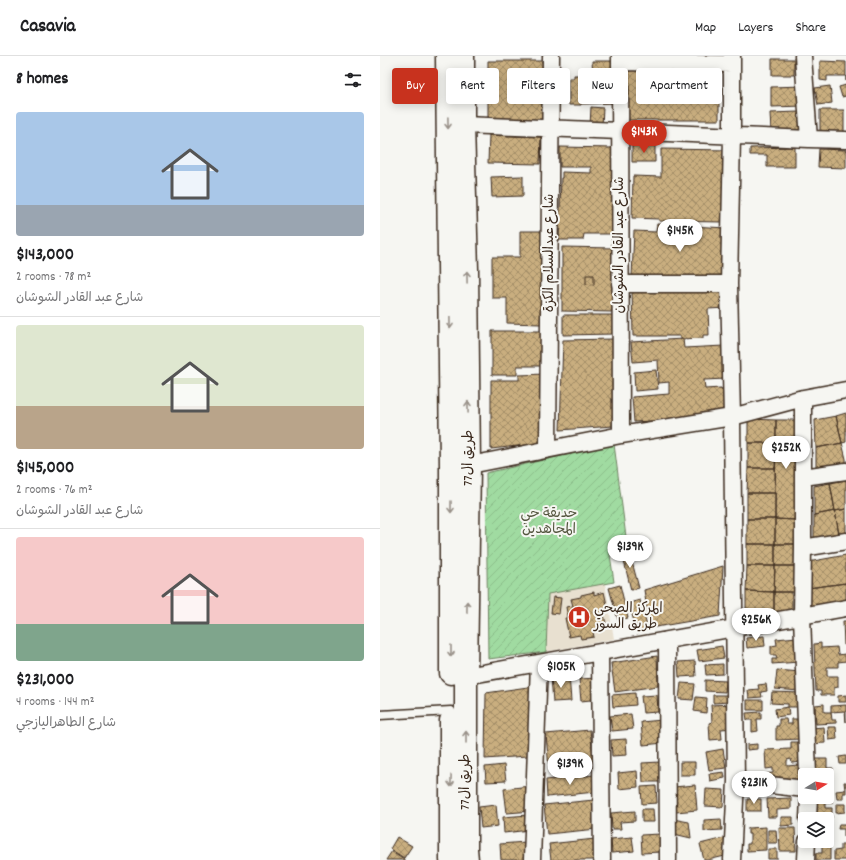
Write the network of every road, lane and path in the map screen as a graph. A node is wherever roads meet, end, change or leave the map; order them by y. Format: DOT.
graph roads {
  1 [pos="447,56"];
  2 [pos="463,56"];
  3 [pos="551,56"];
  4 [pos="803,56"];
  5 [pos="620,59"];
  6 [pos="732,60"];
  7 [pos="463,125"];
  8 [pos="551,129"];
  9 [pos="620,131"];
  10 [pos="732,136"];
  11 [pos="810,140"];
  12 [pos="846,140"];
  13 [pos="620,284"];
  14 [pos="729,284"];
  15 [pos="846,390"];
  16 [pos="803,398"];
  17 [pos="732,417"];
  18 [pos="620,435"];
  19 [pos="548,450"];
  20 [pos="460,467"];
  21 [pos="846,471"];
  22 [pos="803,477"];
  23 [pos="846,541"];
  24 [pos="803,548"];
  25 [pos="846,608"];
  26 [pos="802,616"];
  27 [pos="734,628"];
  28 [pos="667,640"];
  29 [pos="600,652"];
  30 [pos="539,663"];
  31 [pos="466,676"];
  32 [pos="452,711"];
  33 [pos="380,715"];
  34 [pos="808,768"];
  35 [pos="736,781"];
  36 [pos="798,788"];
  37 [pos="450,835"];
  38 [pos="807,848"];
  39 [pos="440,860"];
  40 [pos="451,860"];
  41 [pos="468,860"];
  42 [pos="532,860"];
  43 [pos="602,860"];
  44 [pos="668,860"];
  45 [pos="732,860"];
  46 [pos="806,860"];
  1 -- 20 [label="main road, طريق ال77, one-way"];
  2 -- 7 [label="main road, طريق ال77"];
  3 -- 8 [label="street, شارع عبدالسلام الكزة"];
  4 -- 11 [label="street"];
  5 -- 6 [label="street"];
  5 -- 9 [label="street, شارع عبد القادر الشوشان"];
  6 -- 10 [label="street"];
  7 -- 8 [label="street"];
  20 -- 7 [label="main road, طريق ال77, one-way"];
  8 -- 9 [label="street"];
  8 -- 19 [label="street, شارع عبدالسلام الكزة"];
  9 -- 10 [label="street"];
  9 -- 13 [label="street, شارع عبد القادر الشوشان"];
  10 -- 11 [label="street"];
  10 -- 14 [label="street"];
  11 -- 12 [label="street"];
  13 -- 14 [label="street"];
  13 -- 18 [label="street, شارع عبد القادر الشوشان"];
  14 -- 17 [label="street"];
  15 -- 16 [label="street"];
  16 -- 17 [label="street"];
  16 -- 22 [label="street"];
  17 -- 18 [label="street"];
  17 -- 27 [label="street"];
  18 -- 19 [label="street"];
  19 -- 20 [label="street"];
  31 -- 20 [label="main road, طريق ال77, one-way"];
  20 -- 32 [label="main road, one-way"];
  21 -- 22 [label="street"];
  22 -- 24 [label="street"];
  23 -- 24 [label="street"];
  24 -- 26 [label="street"];
  25 -- 26 [label="street"];
  26 -- 27 [label="street"];
  26 -- 34 [label="street"];
  27 -- 28 [label="street"];
  27 -- 35 [label="street"];
  28 -- 29 [label="street"];
  28 -- 44 [label="street"];
  29 -- 30 [label="street"];
  29 -- 43 [label="street"];
  30 -- 31 [label="street"];
  30 -- 42 [label="street"];
  41 -- 31 [label="main road, طريق ال77, one-way"];
  32 -- 33 [label="lane"];
  32 -- 37 [label="main road, one-way"];
  35 -- 36 [label="street"];
  35 -- 45 [label="street"];
  37 -- 39 [label="main road"];
  37 -- 40 [label="main road"];
  38 -- 46 [label="street"];
}
